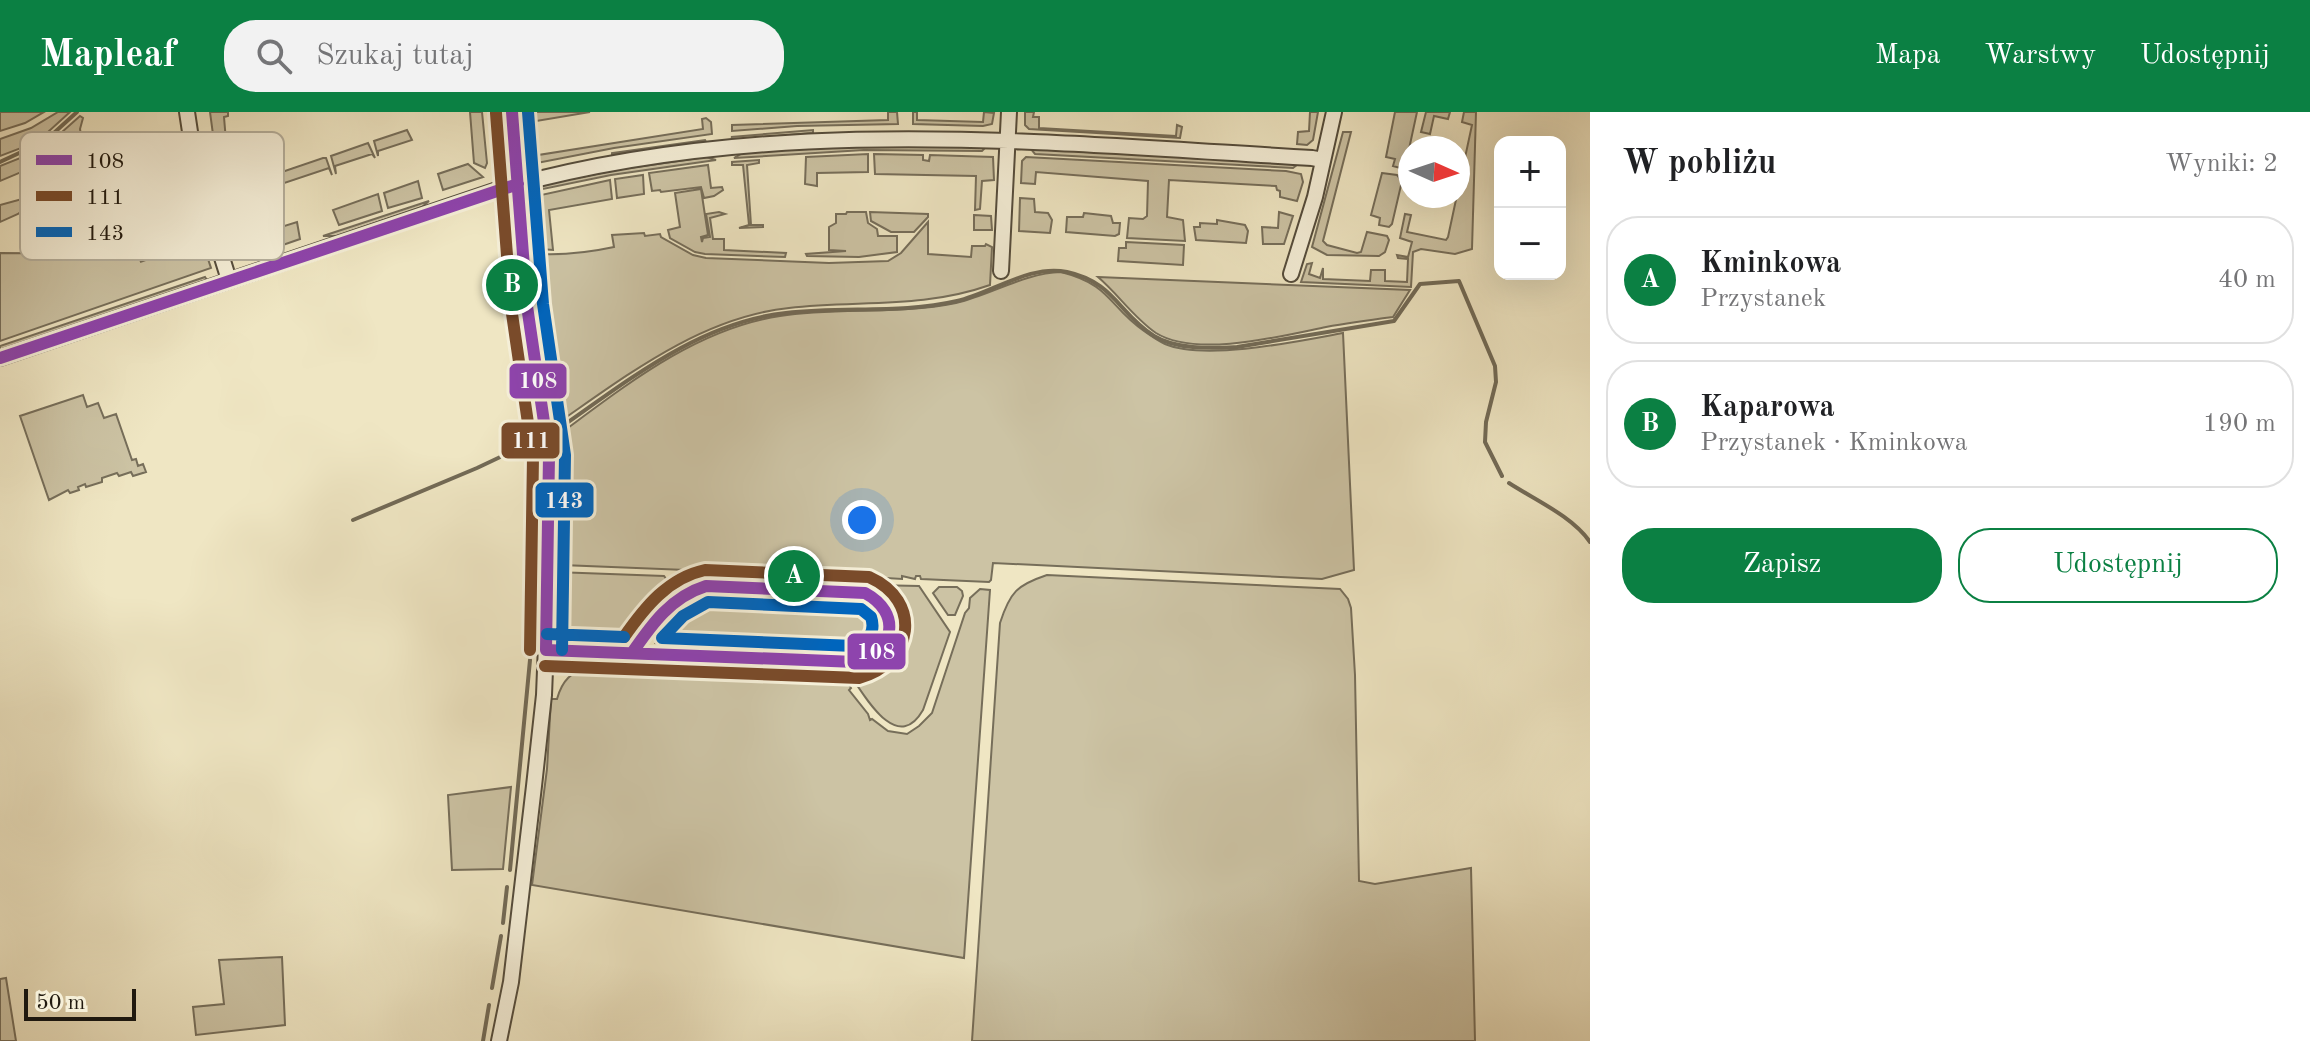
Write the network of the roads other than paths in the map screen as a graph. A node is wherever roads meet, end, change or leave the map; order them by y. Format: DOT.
graph roads {
  1 [pos="187,112"];
  2 [pos="512,112"];
  3 [pos="1009,112"];
  4 [pos="1334,112"];
  5 [pos="189,132"];
  6 [pos="1007,141"];
  7 [pos="1323,160"];
  8 [pos="518,184"];
  9 [pos="223,260"];
  10 [pos="1001,271"];
  11 [pos="1291,274"];
  12 [pos="229,280"];
  13 [pos="0,358"];
  14 [pos="499,1041"];
  1 -- 5 [label="street"];
  2 -- 8 [label="street"];
  3 -- 6 [label="street"];
  4 -- 7 [label="street"];
  6 -- 7 [label="street"];
  6 -- 8 [label="street"];
  6 -- 10 [label="street"];
  7 -- 11 [label="street"];
  8 -- 12 [label="street"];
  8 -- 14 [label="street"];
  9 -- 12 [label="street"];
  12 -- 13 [label="street"];
}
